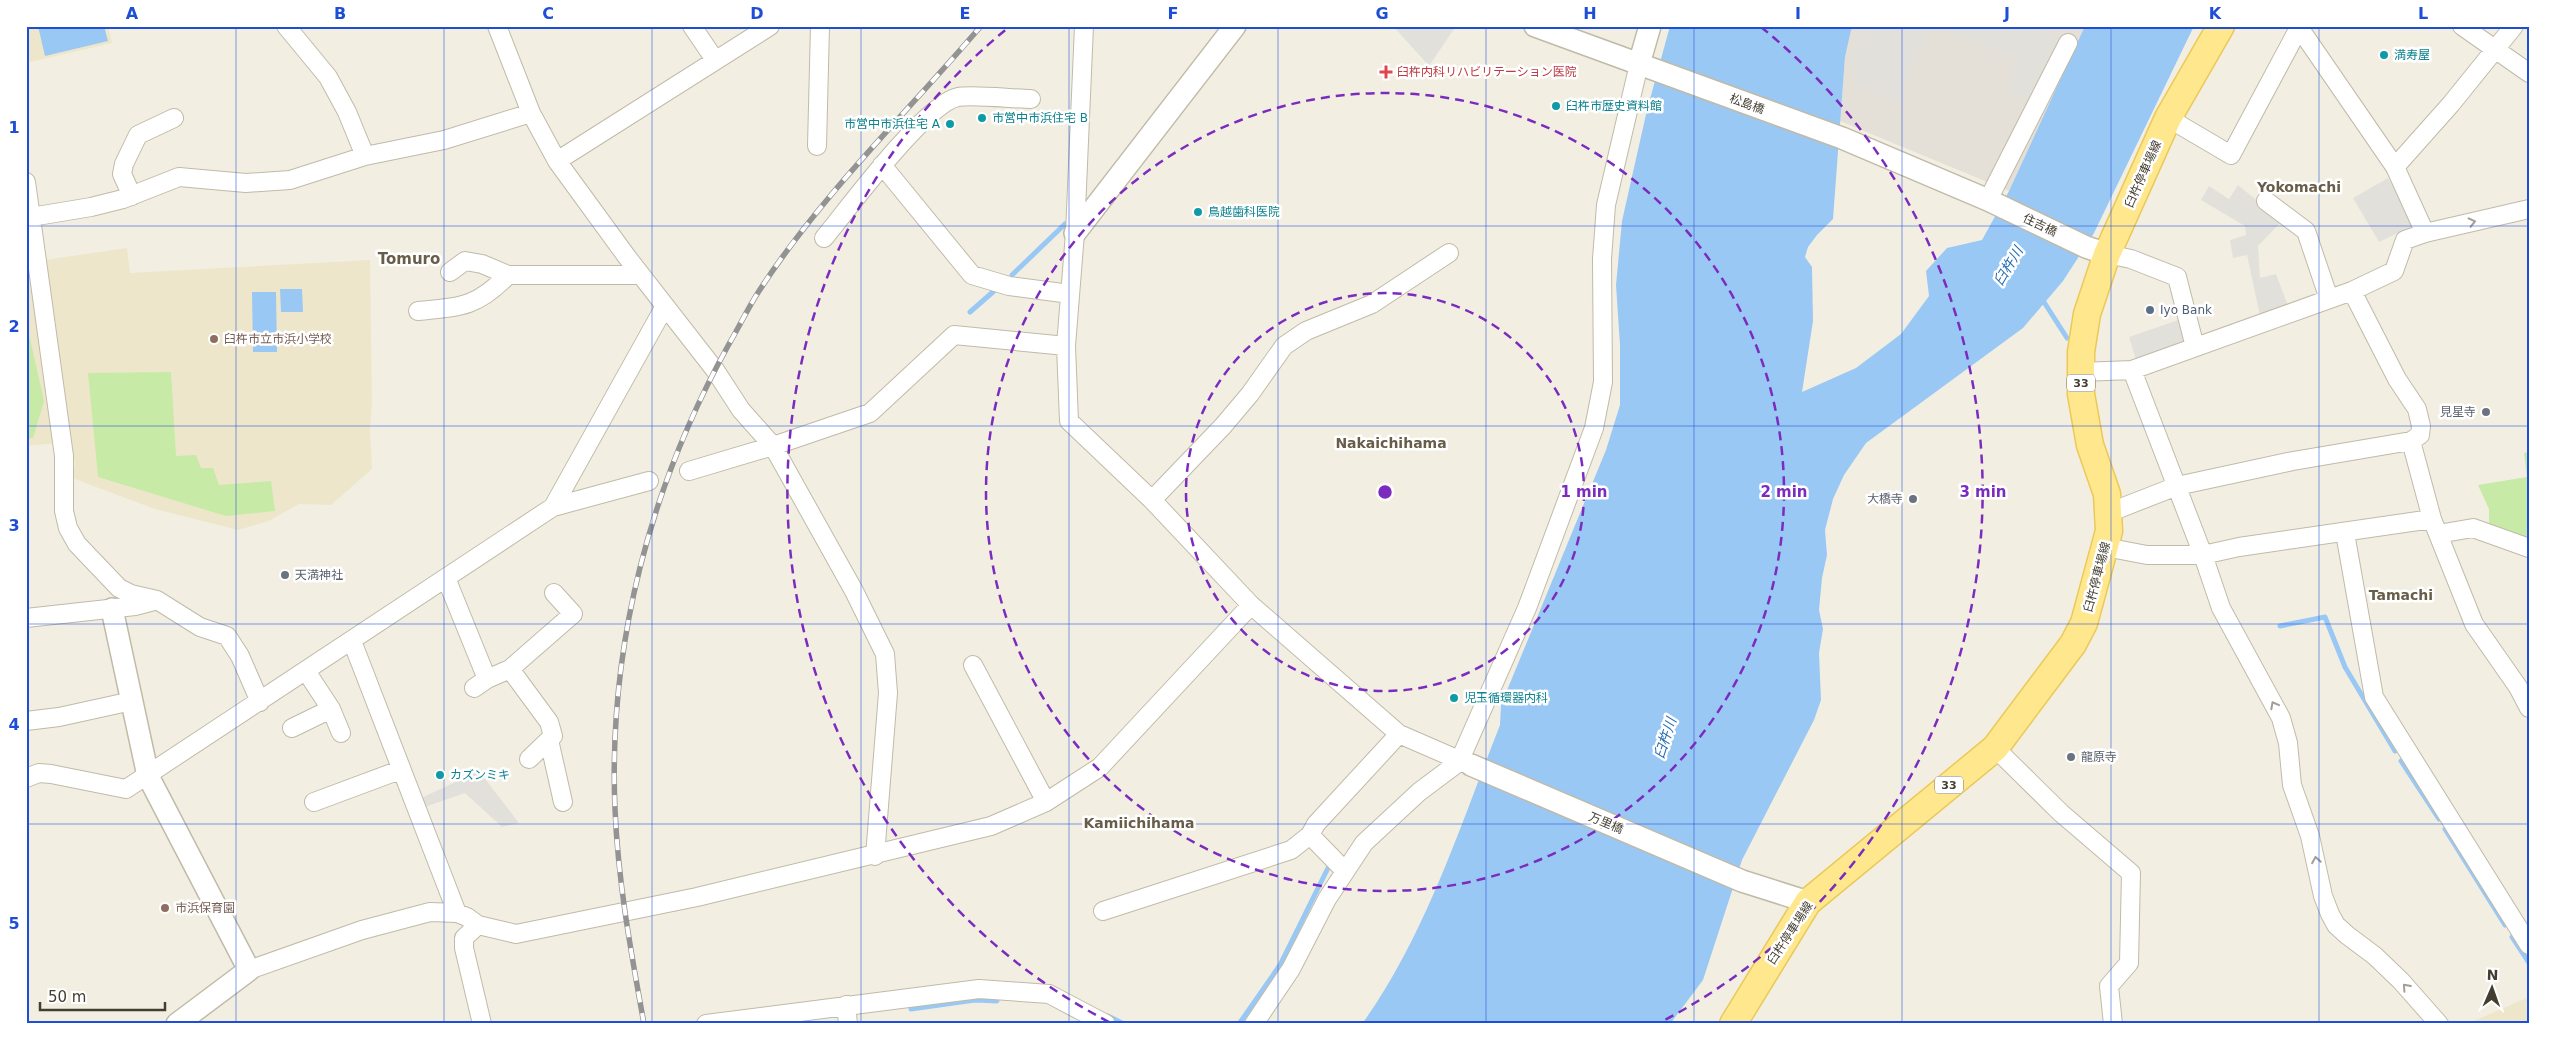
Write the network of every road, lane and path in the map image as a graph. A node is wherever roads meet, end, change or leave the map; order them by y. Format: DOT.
graph roads {
  1 [pos="497,26"];
  2 [pos="692,26"];
  3 [pos="770,26"];
  4 [pos="820,26"];
  5 [pos="1084,26"];
  6 [pos="1235,26"];
  7 [pos="1534,26"];
  8 [pos="1650,26"];
  9 [pos="2221,26"];
  10 [pos="2462,26"];
  11 [pos="2514,26"];
  12 [pos="2299,27"];
  13 [pos="294,29"];
  14 [pos="2068,43"];
  15 [pos="2496,49"];
  16 [pos="716,60"];
  17 [pos="1646,67"];
  18 [pos="2529,72"];
  19 [pos="1031,99"];
  20 [pos="531,113"];
  21 [pos="174,118"];
  22 [pos="2168,118"];
  23 [pos="817,146"];
  24 [pos="365,156"];
  25 [pos="557,160"];
  26 [pos="882,166"];
  27 [pos="2396,167"];
  28 [pos="26,182"];
  29 [pos="132,196"];
  30 [pos="2266,201"];
  31 [pos="1991,202"];
  32 [pos="2529,209"];
  33 [pos="31,217"];
  34 [pos="1075,232"];
  35 [pos="2425,233"];
  36 [pos="824,238"];
  37 [pos="2097,250"];
  38 [pos="1449,253"];
  39 [pos="450,272"];
  40 [pos="508,275"];
  41 [pos="641,275"];
  42 [pos="2352,291"];
  43 [pos="1070,294"];
  44 [pos="2329,299"];
  45 [pos="665,306"];
  46 [pos="418,311"];
  47 [pos="1066,346"];
  48 [pos="2195,347"];
  49 [pos="2132,370"];
  50 [pos="2080,372"];
  51 [pos="2411,440"];
  52 [pos="772,446"];
  53 [pos="688,471"];
  54 [pos="649,481"];
  55 [pos="2177,486"];
  56 [pos="1152,500"];
  57 [pos="553,507"];
  58 [pos="2108,513"];
  59 [pos="2435,526"];
  60 [pos="2345,533"];
  61 [pos="2105,547"];
  62 [pos="2529,548"];
  63 [pos="2203,555"];
  64 [pos="446,578"];
  65 [pos="554,593"];
  66 [pos="157,600"];
  67 [pos="1251,605"];
  68 [pos="112,609"];
  69 [pos="26,618"];
  70 [pos="352,641"];
  71 [pos="972,665"];
  72 [pos="510,669"];
  73 [pos="306,671"];
  74 [pos="132,702"];
  75 [pos="260,702"];
  76 [pos="2529,708"];
  77 [pos="330,709"];
  78 [pos="26,721"];
  79 [pos="292,728"];
  80 [pos="341,733"];
  81 [pos="1398,734"];
  82 [pos="550,740"];
  83 [pos="1995,748"];
  84 [pos="529,759"];
  85 [pos="1464,763"];
  86 [pos="400,770"];
  87 [pos="148,776"];
  88 [pos="26,778"];
  89 [pos="314,802"];
  90 [pos="563,802"];
  91 [pos="1046,802"];
  92 [pos="1310,835"];
  93 [pos="875,856"];
  94 [pos="1345,871"];
  95 [pos="1808,902"];
  96 [pos="1102,910"];
  97 [pos="457,913"];
  98 [pos="2523,922"];
  99 [pos="478,926"];
  100 [pos="2529,945"];
  101 [pos="250,970"];
  102 [pos="846,1005"];
  103 [pos="177,1024"];
  104 [pos="482,1024"];
  105 [pos="706,1024"];
  106 [pos="848,1024"];
  107 [pos="1106,1024"];
  108 [pos="1254,1024"];
  109 [pos="1733,1024"];
  110 [pos="2113,1024"];
  111 [pos="2439,1024"];
  1 -- 20 [label="street"];
  2 -- 16 [label="street"];
  3 -- 16 [label="street"];
  4 -- 23 [label="street"];
  5 -- 34 [label="street"];
  6 -- 34 [label="street"];
  7 -- 17 [label="street, 松島橋"];
  8 -- 17 [label="street"];
  9 -- 22 [label="main road, 臼杵停車場線 / 33"];
  10 -- 15 [label="street"];
  11 -- 15 [label="street"];
  12 -- 22 [label="street"];
  12 -- 27 [label="street"];
  13 -- 24 [label="street"];
  14 -- 31 [label="street"];
  15 -- 18 [label="street"];
  15 -- 27 [label="street"];
  16 -- 25 [label="street"];
  17 -- 31 [label="street, 松島橋"];
  17 -- 85 [label="street"];
  19 -- 26 [label="street"];
  20 -- 24 [label="street"];
  20 -- 25 [label="street"];
  21 -- 29 [label="street"];
  22 -- 37 [label="main road, 臼杵停車場線 / 33"];
  24 -- 29 [label="street"];
  25 -- 41 [label="street"];
  26 -- 36 [label="street"];
  26 -- 43 [label="street"];
  27 -- 35 [label="street"];
  28 -- 33 [label="street"];
  29 -- 33 [label="street"];
  30 -- 44 [label="street"];
  31 -- 37 [label="street, 住吉橋"];
  35 -- 32 [label="street, one-way"];
  33 -- 66 [label="street"];
  34 -- 43 [label="street"];
  35 -- 42 [label="street"];
  37 -- 48 [label="street"];
  37 -- 50 [label="main road, 臼杵停車場線 / 33"];
  38 -- 56 [label="street"];
  39 -- 40 [label="street"];
  40 -- 41 [label="street"];
  40 -- 46 [label="street"];
  41 -- 45 [label="street"];
  42 -- 44 [label="street"];
  42 -- 51 [label="street"];
  43 -- 47 [label="street"];
  44 -- 48 [label="street"];
  45 -- 52 [label="street"];
  45 -- 57 [label="street"];
  47 -- 52 [label="street"];
  47 -- 56 [label="street"];
  48 -- 49 [label="street"];
  49 -- 50 [label="street"];
  49 -- 55 [label="street"];
  50 -- 58 [label="main road, 臼杵停車場線 / 33"];
  51 -- 55 [label="street"];
  51 -- 59 [label="street"];
  52 -- 53 [label="street"];
  52 -- 93 [label="street"];
  54 -- 57 [label="street"];
  55 -- 58 [label="street"];
  55 -- 63 [label="street"];
  56 -- 67 [label="street"];
  57 -- 64 [label="street"];
  58 -- 61 [label="main road, 臼杵停車場線 / 33"];
  59 -- 60 [label="street"];
  59 -- 62 [label="street"];
  59 -- 76 [label="street"];
  60 -- 63 [label="street"];
  60 -- 98 [label="street"];
  61 -- 63 [label="street"];
  61 -- 83 [label="main road, 臼杵停車場線 / 33"];
  111 -- 63 [label="street, one-way"];
  64 -- 70 [label="street"];
  64 -- 72 [label="street"];
  65 -- 72 [label="street"];
  66 -- 68 [label="street"];
  66 -- 75 [label="street"];
  67 -- 81 [label="street"];
  67 -- 91 [label="street"];
  68 -- 69 [label="street"];
  68 -- 74 [label="street"];
  70 -- 73 [label="street"];
  70 -- 86 [label="street"];
  71 -- 91 [label="street"];
  72 -- 82 [label="street"];
  73 -- 75 [label="street"];
  73 -- 77 [label="street"];
  74 -- 78 [label="street"];
  74 -- 87 [label="street"];
  75 -- 87 [label="street"];
  77 -- 79 [label="street"];
  77 -- 80 [label="street"];
  81 -- 85 [label="street"];
  81 -- 92 [label="street"];
  82 -- 84 [label="street"];
  82 -- 90 [label="street"];
  83 -- 95 [label="main road, 臼杵停車場線 / 33"];
  83 -- 110 [label="street"];
  85 -- 94 [label="street"];
  85 -- 95 [label="street, 万里橋"];
  86 -- 89 [label="street"];
  86 -- 97 [label="street"];
  87 -- 88 [label="street"];
  87 -- 101 [label="street"];
  91 -- 93 [label="street"];
  92 -- 94 [label="street"];
  92 -- 96 [label="street"];
  93 -- 99 [label="street"];
  94 -- 108 [label="street"];
  95 -- 109 [label="main road, 臼杵停車場線 / 33"];
  97 -- 99 [label="street"];
  97 -- 101 [label="street"];
  98 -- 100 [label="street"];
  99 -- 104 [label="street"];
  101 -- 103 [label="street"];
  102 -- 105 [label="street"];
  102 -- 106 [label="street"];
  102 -- 107 [label="street"];
}
